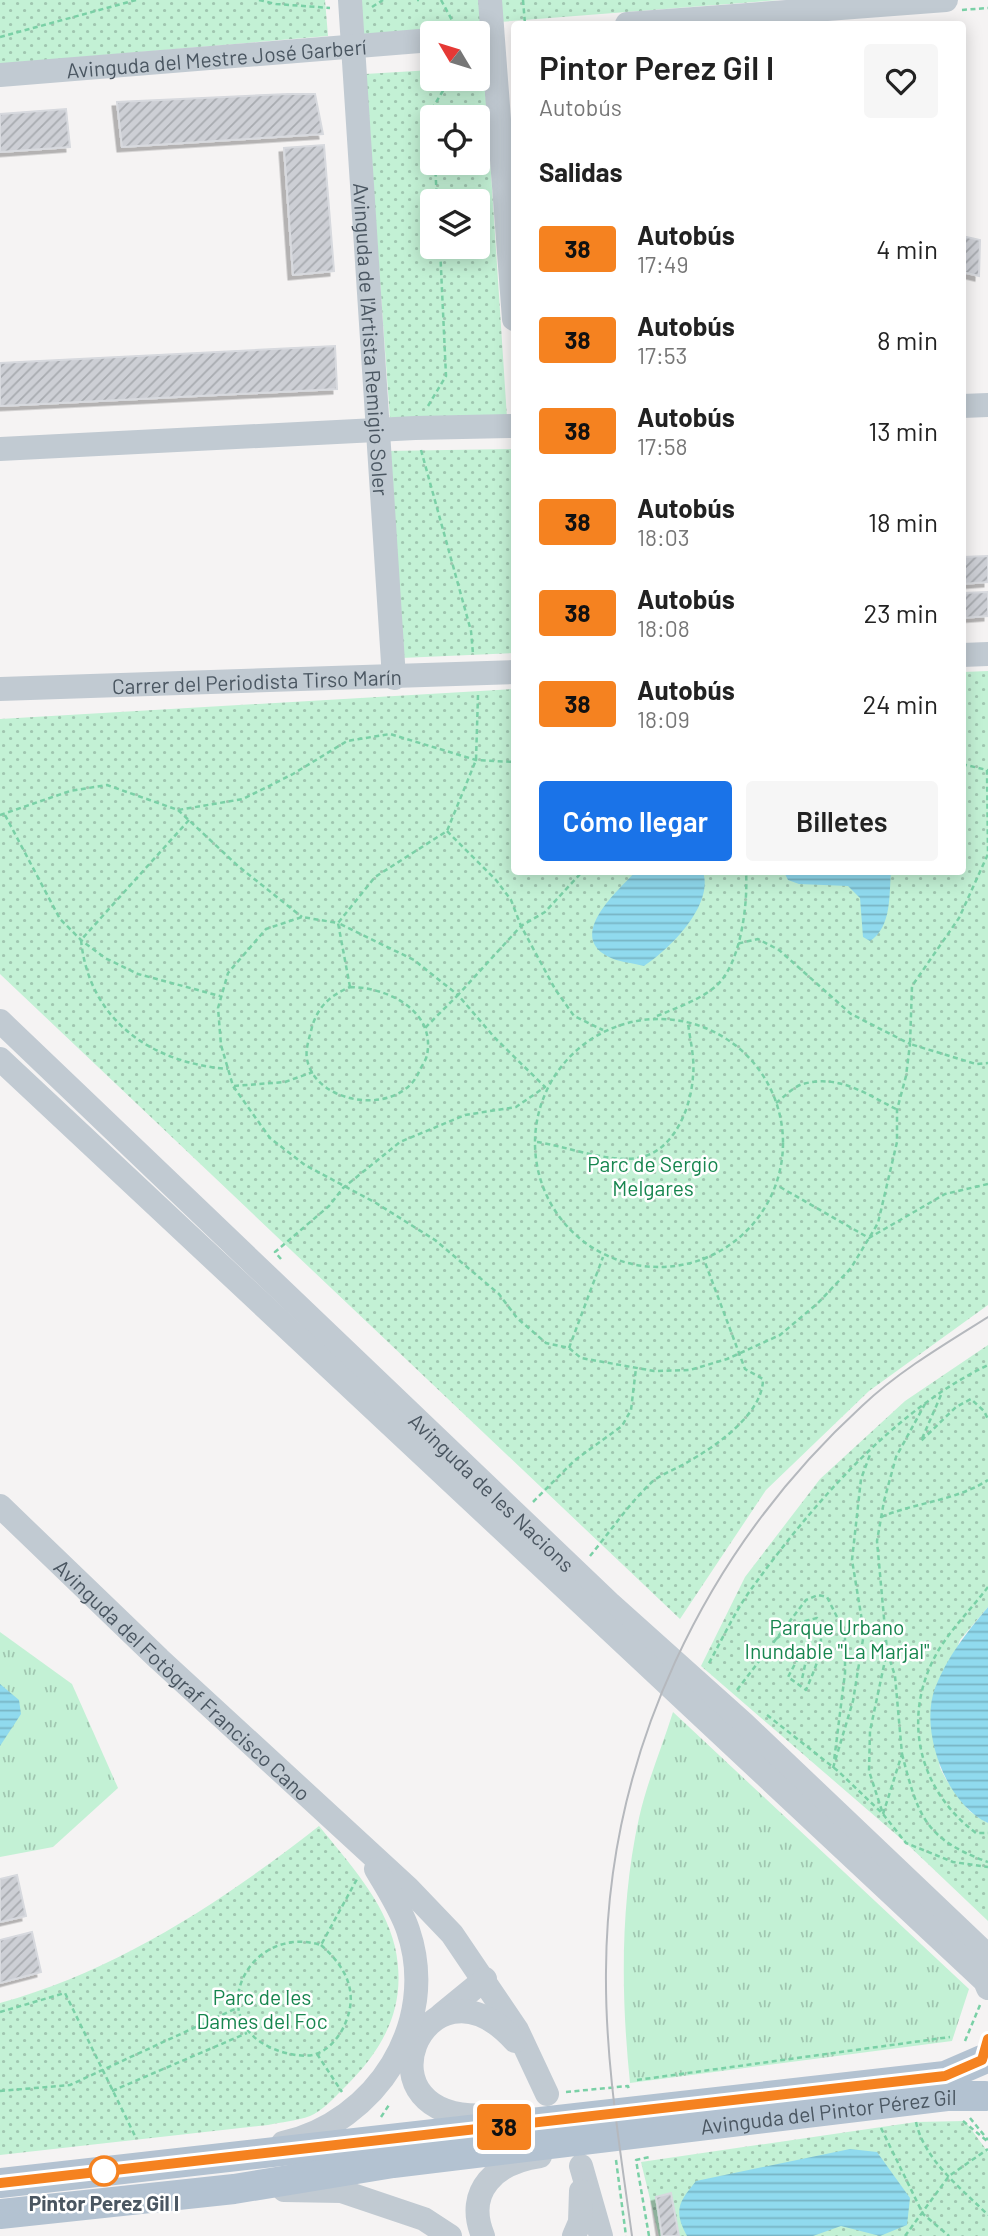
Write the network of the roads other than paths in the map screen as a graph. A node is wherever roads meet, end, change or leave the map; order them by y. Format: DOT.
graph roads {
  1 [pos="490,0"];
  2 [pos="946,0"];
  3 [pos="350,5"];
  4 [pos="667,21"];
  5 [pos="495,35"];
  6 [pos="420,41"];
  7 [pos="355,47"];
  8 [pos="0,75"];
  9 [pos="511,274"];
  10 [pos="988,405"];
  11 [pos="966,406"];
  12 [pos="511,426"];
  13 [pos="379,431"];
  14 [pos="0,449"];
  15 [pos="988,654"];
  16 [pos="966,655"];
  17 [pos="511,671"];
  18 [pos="394,678"];
  19 [pos="0,689"];
  20 [pos="0,1021"];
  21 [pos="0,1059"];
  22 [pos="0,1506"];
  23 [pos="602,1609"];
  24 [pos="744,1725"];
  25 [pos="365,1862"];
  26 [pos="988,1956"];
  27 [pos="485,1979"];
  28 [pos="987,1984"];
  29 [pos="441,2015"];
  30 [pos="977,2050"];
  31 [pos="527,2055"];
  32 [pos="547,2094"];
  33 [pos="979,2104"];
  34 [pos="670,2118"];
  35 [pos="514,2136"];
  36 [pos="222,2157"];
  37 [pos="0,2183"];
  38 [pos="234,2189"];
  39 [pos="0,2214"];
  40 [pos="450,2236"];
  41 [pos="484,2236"];
  42 [pos="574,2236"];
  43 [pos="601,2236"];
  1 -- 5 [label="street"];
  2 -- 4 [label="street"];
  3 -- 7 [label="street, Avinguda de l'Artista Remigio Soler"];
  5 -- 9 [label="street"];
  6 -- 7 [label="street, Avinguda del Mestre José Garberí"];
  7 -- 8 [label="street, Avinguda del Mestre José Garberí"];
  7 -- 13 [label="street, Avinguda de l'Artista Remigio Soler"];
  10 -- 11 [label="street"];
  12 -- 13 [label="street"];
  13 -- 14 [label="street"];
  13 -- 18 [label="street, Avinguda de l'Artista Remigio Soler"];
  15 -- 16 [label="street"];
  17 -- 18 [label="street, Carrer del Periodista Tirso Marín"];
  18 -- 19 [label="street, Carrer del Periodista Tirso Marín"];
  20 -- 23 [label="street, Avinguda de les Nacions"];
  21 -- 23 [label="street, Avinguda de les Nacions"];
  22 -- 25 [label="street, Avinguda del Fotògraf Francisco Cano"];
  23 -- 24 [label="street, Avinguda de les Nacions"];
  24 -- 26 [label="street, Avinguda de les Nacions"];
  24 -- 28 [label="street, Avinguda de les Nacions"];
  25 -- 27 [label="street, Avinguda del Fotògraf Francisco Cano"];
  25 -- 36 [label="street, Avinguda del Fotògraf Francisco Cano"];
  27 -- 29 [label="street"];
  27 -- 31 [label="street, Avinguda del Fotògraf Francisco Cano"];
  29 -- 31 [label="street, Avinguda del Fotògraf Francisco Cano"];
  29 -- 35 [label="street, Avinguda del Pintor Pérez Gil"];
  30 -- 33 [label="main road"];
  30 -- 34 [label="main road, Avinguda del Pintor Pérez Gil"];
  31 -- 32 [label="street, Avinguda del Fotògraf Francisco Cano"];
  33 -- 34 [label="main road, Avinguda del Pintor Pérez Gil"];
  34 -- 35 [label="main road, Avinguda del Pintor Pérez Gil"];
  35 -- 36 [label="main road, Avinguda del Pintor Pérez Gil"];
  35 -- 38 [label="main road, Avinguda del Pintor Pérez Gil"];
  35 -- 41 [label="street"];
  36 -- 37 [label="main road, Avinguda del Pintor Pérez Gil"];
  38 -- 39 [label="main road, Avinguda del Pintor Pérez Gil"];
  38 -- 40 [label="street"];
  42 -- 43 [label="street"];
}
